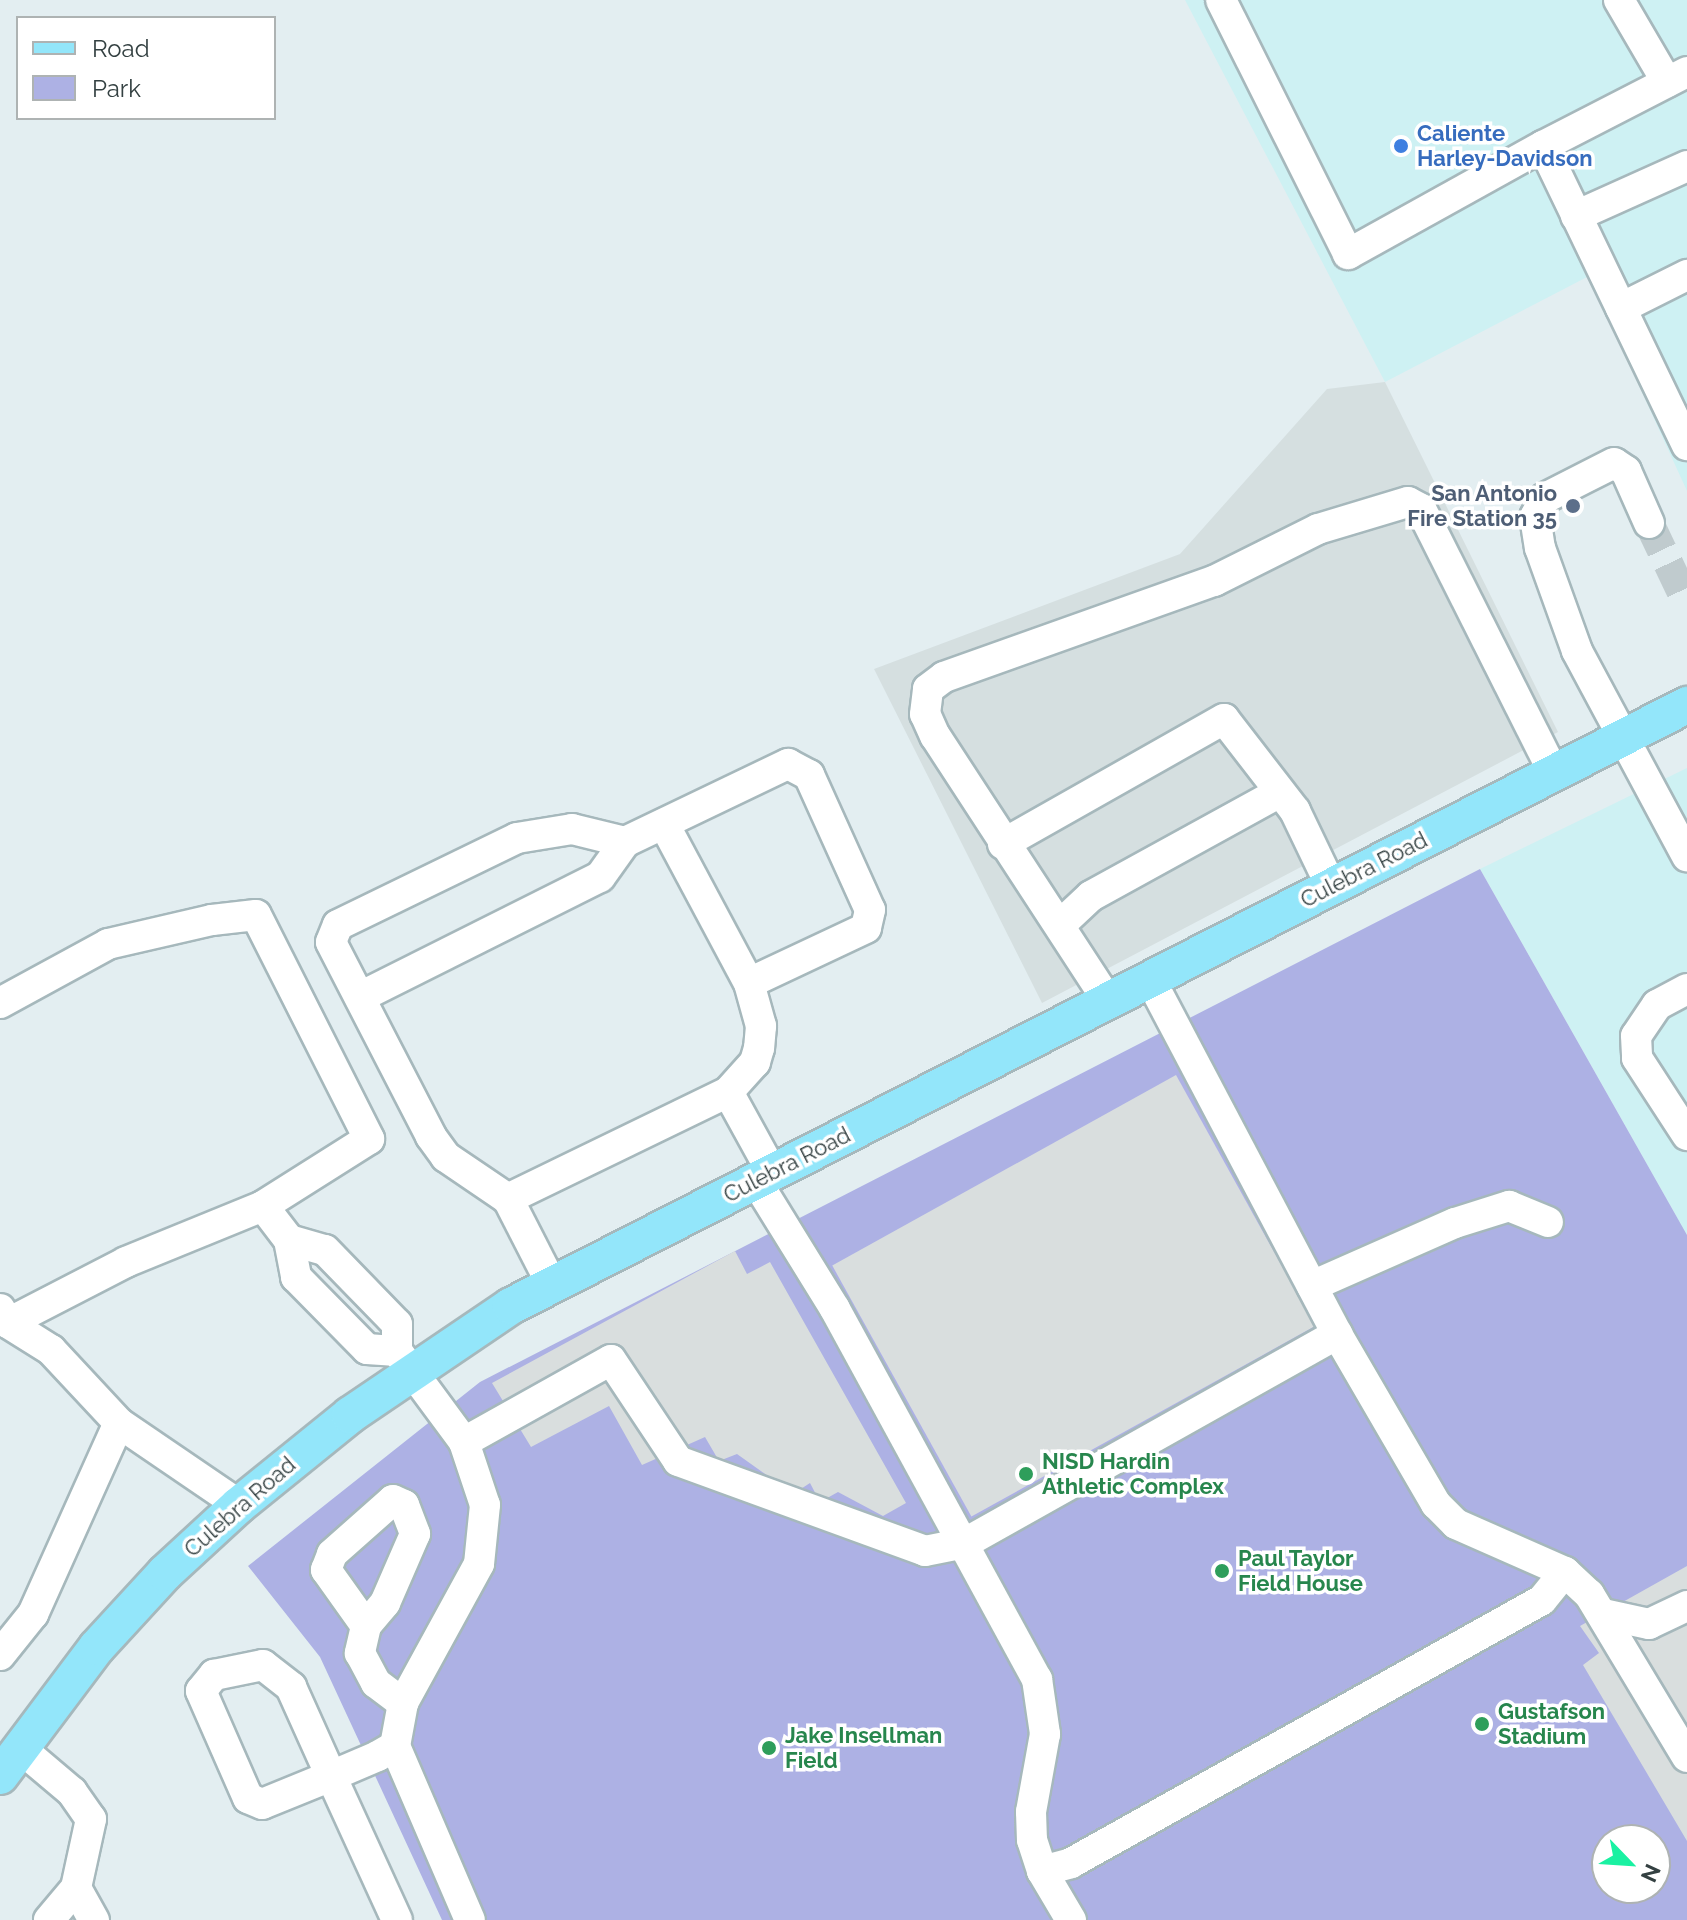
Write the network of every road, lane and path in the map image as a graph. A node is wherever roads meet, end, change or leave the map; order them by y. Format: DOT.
graph roads {
  1 [pos="1221,0"];
  2 [pos="1619,0"];
  3 [pos="1677,77"];
  4 [pos="1543,146"];
  5 [pos="1687,166"];
  6 [pos="1576,216"];
  7 [pos="1687,275"];
  8 [pos="1621,308"];
  9 [pos="1675,389"];
  10 [pos="1687,445"];
  11 [pos="1649,523"];
  12 [pos="1685,710"];
  13 [pos="1620,739"];
  14 [pos="1554,773"];
  15 [pos="1278,793"];
  16 [pos="664,824"];
  17 [pos="625,842"];
  18 [pos="1003,844"];
  19 [pos="1687,856"];
  20 [pos="1331,886"];
  21 [pos="1060,925"];
  22 [pos="1150,979"];
  23 [pos="749,983"];
  24 [pos="1687,989"];
  25 [pos="360,997"];
  26 [pos="1108,1001"];
  27 [pos="0,1003"];
  28 [pos="728,1092"];
  29 [pos="1687,1135"];
  30 [pos="764,1176"];
  31 [pos="508,1199"];
  32 [pos="263,1206"];
  33 [pos="1548,1222"];
  34 [pos="552,1285"];
  35 [pos="1312,1286"];
  36 [pos="4,1316"];
  37 [pos="1337,1334"];
  38 [pos="406,1361"];
  39 [pos="119,1423"];
  40 [pos="464,1442"];
  41 [pos="239,1505"];
  42 [pos="965,1543"];
  43 [pos="1565,1572"];
  44 [pos="1687,1606"];
  45 [pos="1603,1614"];
  46 [pos="366,1626"];
  47 [pos="0,1655"];
  48 [pos="403,1703"];
  49 [pos="395,1746"];
  50 [pos="1687,1757"];
  51 [pos="10,1762"];
  52 [pos="331,1776"];
  53 [pos="1042,1871"];
  54 [pos="76,1888"];
  55 [pos="49,1920"];
  56 [pos="94,1920"];
  57 [pos="397,1920"];
  58 [pos="470,1920"];
  59 [pos="1071,1920"];
  1 -- 4 [label="lane"];
  2 -- 3 [label="lane"];
  3 -- 4 [label="lane"];
  4 -- 6 [label="lane"];
  5 -- 6 [label="lane"];
  6 -- 8 [label="lane"];
  7 -- 8 [label="lane"];
  8 -- 9 [label="lane"];
  9 -- 10 [label="lane"];
  11 -- 13 [label="lane"];
  12 -- 13 [label="main road, Culebra Road"];
  13 -- 14 [label="main road, Culebra Road"];
  13 -- 19 [label="lane"];
  14 -- 18 [label="lane"];
  14 -- 20 [label="main road, Culebra Road"];
  15 -- 18 [label="lane"];
  15 -- 20 [label="lane"];
  15 -- 21 [label="lane"];
  16 -- 17 [label="lane"];
  16 -- 23 [label="lane"];
  16 -- 23 [label="lane"];
  17 -- 25 [label="lane"];
  17 -- 25 [label="lane"];
  18 -- 21 [label="lane"];
  20 -- 22 [label="main road, Culebra Road"];
  21 -- 26 [label="lane"];
  22 -- 26 [label="main road, Culebra Road"];
  22 -- 35 [label="lane"];
  23 -- 28 [label="lane"];
  24 -- 29 [label="lane"];
  25 -- 31 [label="lane"];
  26 -- 30 [label="main road, Culebra Road"];
  27 -- 32 [label="lane"];
  28 -- 30 [label="lane"];
  28 -- 31 [label="lane"];
  30 -- 34 [label="main road, Culebra Road"];
  30 -- 42 [label="lane"];
  31 -- 34 [label="lane"];
  32 -- 36 [label="lane"];
  32 -- 38 [label="lane"];
  33 -- 35 [label="lane"];
  34 -- 38 [label="main road, Culebra Road"];
  35 -- 37 [label="lane"];
  36 -- 39 [label="lane"];
  37 -- 42 [label="lane"];
  37 -- 43 [label="lane"];
  38 -- 40 [label="lane"];
  38 -- 41 [label="main road, Culebra Road"];
  39 -- 41 [label="lane"];
  39 -- 47 [label="lane"];
  40 -- 42 [label="lane"];
  40 -- 48 [label="lane"];
  41 -- 51 [label="main road, Culebra Road"];
  42 -- 53 [label="lane"];
  43 -- 45 [label="lane"];
  43 -- 53 [label="lane"];
  44 -- 45 [label="lane"];
  45 -- 50 [label="lane"];
  46 -- 48 [label="lane"];
  48 -- 49 [label="lane"];
  49 -- 52 [label="lane"];
  49 -- 58 [label="lane"];
  51 -- 54 [label="lane"];
  52 -- 52 [label="lane"];
  52 -- 57 [label="lane"];
  53 -- 59 [label="lane"];
  54 -- 55 [label="lane"];
  54 -- 56 [label="lane"];
}
